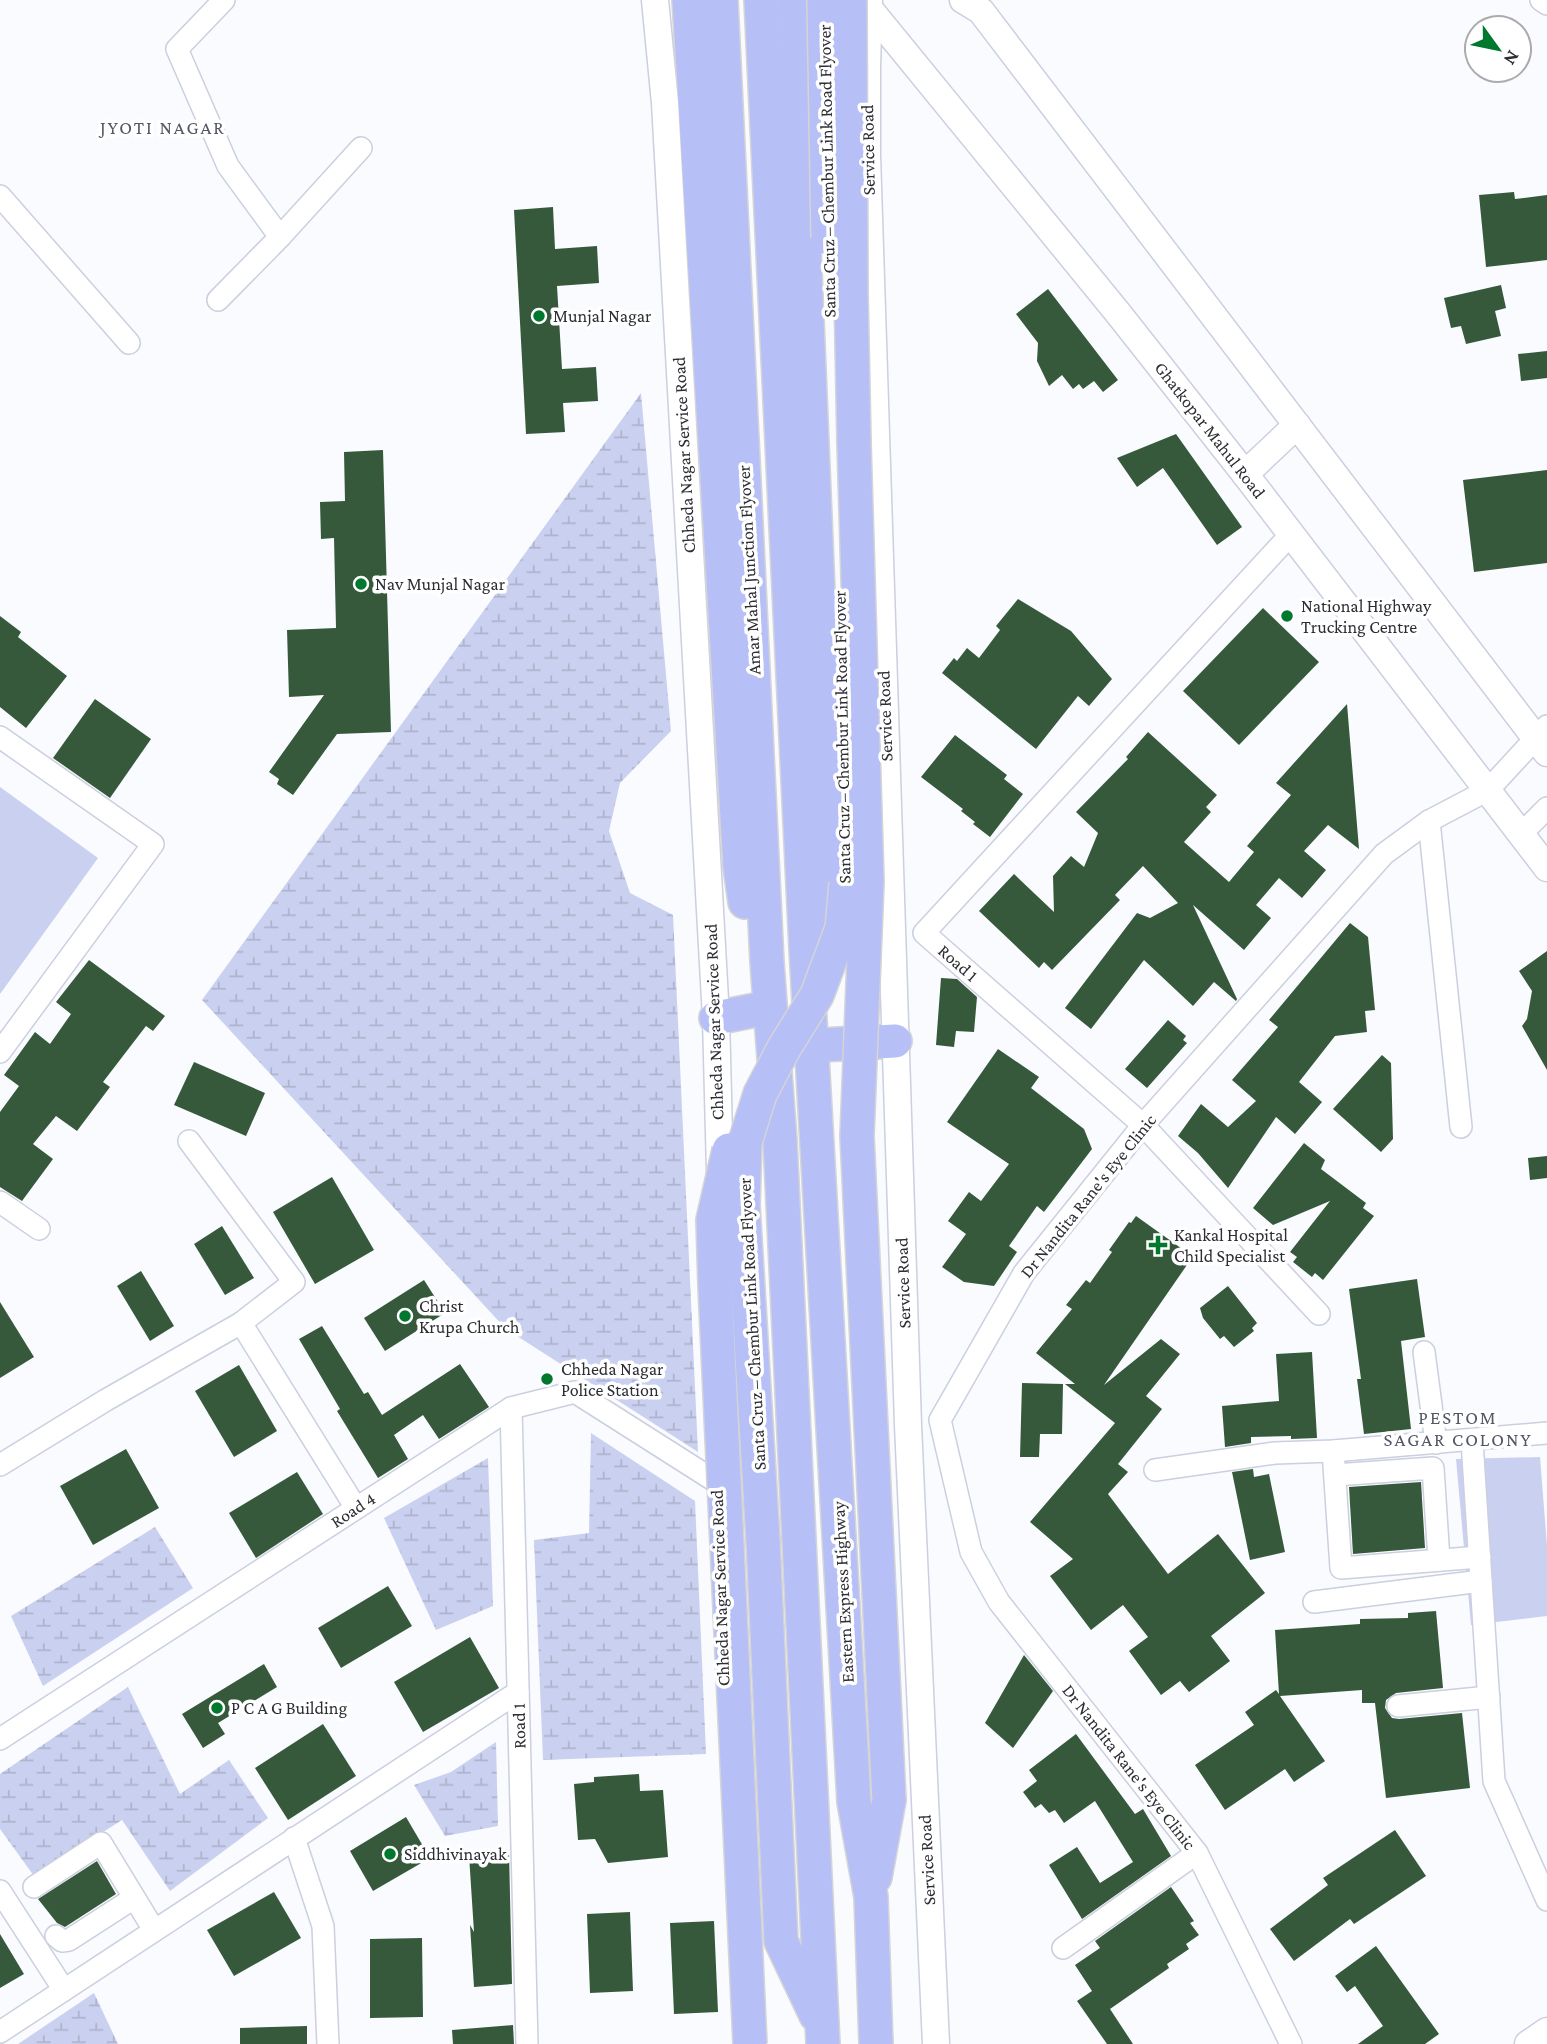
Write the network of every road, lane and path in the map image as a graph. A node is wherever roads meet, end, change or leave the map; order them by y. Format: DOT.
graph roads {
  1 [pos="225,0"];
  2 [pos="655,0"];
  3 [pos="689,0"];
  4 [pos="721,0"];
  5 [pos="761,0"];
  6 [pos="794,0"];
  7 [pos="824,0"];
  8 [pos="963,0"];
  9 [pos="1541,0"];
  10 [pos="859,2"];
  11 [pos="1547,4"];
  12 [pos="361,148"];
  13 [pos="0,196"];
  14 [pos="280,237"];
  15 [pos="218,300"];
  16 [pos="129,343"];
  17 [pos="1297,425"];
  18 [pos="1245,474"];
  19 [pos="1292,533"];
  20 [pos="0,737"];
  21 [pos="1543,739"];
  22 [pos="1488,790"];
  23 [pos="1547,808"];
  24 [pos="1429,821"];
  25 [pos="1522,833"];
  26 [pos="1547,868"];
  27 [pos="761,1009"];
  28 [pos="716,1018"];
  29 [pos="895,1041"];
  30 [pos="821,1045"];
  31 [pos="0,1052"];
  32 [pos="760,1094"];
  33 [pos="1143,1125"];
  34 [pos="1461,1127"];
  35 [pos="818,1138"];
  36 [pos="780,1140"];
  37 [pos="189,1141"];
  38 [pos="0,1202"];
  39 [pos="39,1229"];
  40 [pos="1319,1314"];
  41 [pos="241,1323"];
  42 [pos="1424,1352"];
  43 [pos="510,1408"];
  44 [pos="940,1420"];
  45 [pos="908,1425"];
  46 [pos="1547,1433"];
  47 [pos="1472,1441"];
  48 [pos="1436,1443"];
  49 [pos="1333,1451"];
  50 [pos="0,1465"];
  51 [pos="1155,1470"];
  52 [pos="1335,1475"];
  53 [pos="715,1480"];
  54 [pos="356,1508"];
  55 [pos="1480,1557"];
  56 [pos="1439,1560"];
  57 [pos="1481,1581"];
  58 [pos="1314,1602"];
  59 [pos="518,1692"];
  60 [pos="1489,1697"];
  61 [pos="1398,1706"];
  62 [pos="0,1739"];
  63 [pos="294,1838"];
  64 [pos="1197,1853"];
  65 [pos="34,1887"];
  66 [pos="0,1891"];
  67 [pos="871,1897"];
  68 [pos="134,1898"];
  69 [pos="1547,1900"];
  70 [pos="154,1930"];
  71 [pos="56,1937"];
  72 [pos="1063,1948"];
  73 [pos="64,1990"];
  74 [pos="1547,2031"];
  75 [pos="0,2032"];
  76 [pos="823,2037"];
  77 [pos="328,2044"];
  78 [pos="527,2044"];
  79 [pos="739,2044"];
  80 [pos="750,2044"];
  81 [pos="876,2044"];
  82 [pos="936,2044"];
  83 [pos="1291,2044"];
  84 [pos="1528,2044"];
  1 -- 14 [label="street"];
  2 -- 28 [label="street, Chheda Nagar Service Road"];
  3 -- 27 [label="highway"];
  4 -- 36 [label="highway, Amar Mahal Junction Flyover"];
  5 -- 35 [label="highway"];
  6 -- 30 [label="highway"];
  7 -- 32 [label="highway, Santa Cruz – Chembur Link Road Flyover, bridge"];
  8 -- 17 [label="street"];
  9 -- 11 [label="street"];
  10 -- 18 [label="street, Ghatkopar Mahul Road"];
  10 -- 29 [label="street, Service Road"];
  10 -- 67 [label="highway, Santa Cruz – Chembur Link Road Flyover, bridge"];
  12 -- 14 [label="street"];
  13 -- 16 [label="street"];
  14 -- 15 [label="street"];
  17 -- 18 [label="street"];
  17 -- 21 [label="street"];
  18 -- 19 [label="street, Ghatkopar Mahul Road"];
  19 -- 22 [label="street, Ghatkopar Mahul Road"];
  19 -- 33 [label="street, Road 1"];
  20 -- 31 [label="street"];
  21 -- 22 [label="street, Dr Nandita Rane's Eye Clinic"];
  22 -- 24 [label="street, Dr Nandita Rane's Eye Clinic"];
  22 -- 25 [label="street, Ghatkopar Mahul Road"];
  23 -- 25 [label="street"];
  24 -- 33 [label="street, Dr Nandita Rane's Eye Clinic"];
  24 -- 34 [label="street"];
  25 -- 26 [label="street, Ghatkopar Mahul Road"];
  27 -- 28 [label="highway"];
  27 -- 36 [label="highway"];
  28 -- 53 [label="street, Chheda Nagar Service Road"];
  29 -- 30 [label="highway"];
  29 -- 45 [label="street, Service Road"];
  30 -- 35 [label="highway"];
  32 -- 76 [label="highway, Santa Cruz – Chembur Link Road Flyover, bridge"];
  32 -- 80 [label="highway, bridge"];
  33 -- 40 [label="street, Road 1"];
  33 -- 44 [label="street, Dr Nandita Rane's Eye Clinic"];
  35 -- 67 [label="highway, Eastern Express Highway"];
  36 -- 76 [label="highway"];
  37 -- 41 [label="street"];
  38 -- 39 [label="street"];
  41 -- 50 [label="street"];
  41 -- 54 [label="street"];
  42 -- 48 [label="street"];
  43 -- 53 [label="street, Road 4"];
  43 -- 54 [label="street, Road 4"];
  43 -- 59 [label="street, Road 1"];
  44 -- 45 [label="street"];
  44 -- 64 [label="street, Dr Nandita Rane's Eye Clinic"];
  45 -- 82 [label="street, Service Road"];
  46 -- 47 [label="street"];
  47 -- 48 [label="street"];
  47 -- 55 [label="street"];
  48 -- 49 [label="street"];
  49 -- 51 [label="street"];
  49 -- 52 [label="street"];
  52 -- 56 [label="street"];
  52 -- 56 [label="street"];
  53 -- 79 [label="street, Chheda Nagar Service Road"];
  54 -- 62 [label="street, Road 4"];
  55 -- 56 [label="street"];
  55 -- 57 [label="street"];
  57 -- 58 [label="street"];
  57 -- 60 [label="street"];
  59 -- 63 [label="street"];
  59 -- 78 [label="street, Road 1"];
  60 -- 61 [label="street"];
  60 -- 69 [label="street"];
  63 -- 70 [label="street"];
  63 -- 77 [label="street"];
  64 -- 72 [label="street"];
  64 -- 83 [label="street, Dr Nandita Rane's Eye Clinic"];
  65 -- 68 [label="street"];
  66 -- 73 [label="street"];
  67 -- 81 [label="highway, Eastern Express Highway"];
  68 -- 70 [label="street"];
  68 -- 71 [label="street"];
  70 -- 73 [label="street"];
  73 -- 75 [label="street"];
  74 -- 84 [label="street"];
}
